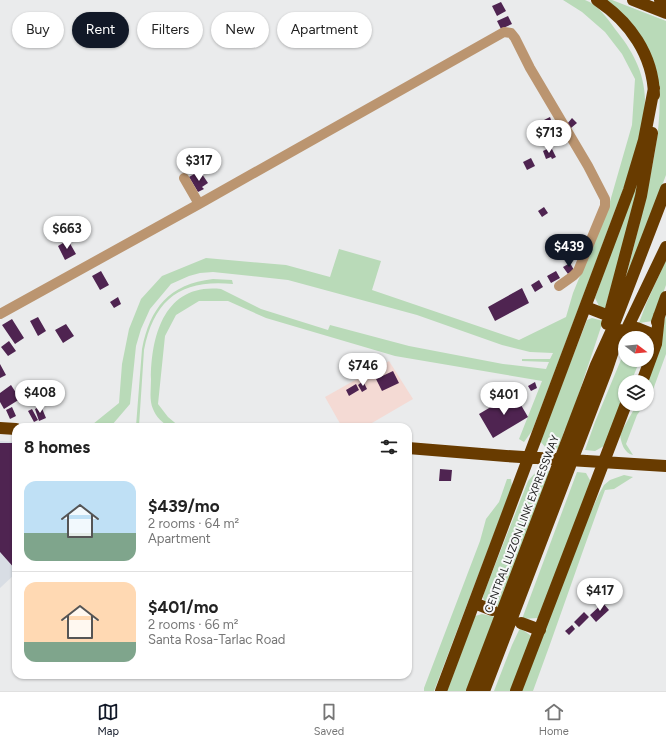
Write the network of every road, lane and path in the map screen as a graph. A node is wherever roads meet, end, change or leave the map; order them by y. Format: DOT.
graph roads {
  1 [pos="598,0"];
  2 [pos="633,0"];
  3 [pos="660,0"];
  4 [pos="666,2"];
  5 [pos="666,13"];
  6 [pos="654,88"];
  7 [pos="184,178"];
  8 [pos="666,189"];
  9 [pos="199,204"];
  10 [pos="666,209"];
  11 [pos="666,247"];
  12 [pos="559,286"];
  13 [pos="666,297"];
  14 [pos="586,307"];
  15 [pos="0,314"];
  16 [pos="604,314"];
  17 [pos="659,316"];
  18 [pos="637,328"];
  19 [pos="644,331"];
  20 [pos="653,331"];
  21 [pos="602,367"];
  22 [pos="645,375"];
  23 [pos="624,411"];
  24 [pos="0,428"];
  25 [pos="12,428"];
  26 [pos="412,448"];
  27 [pos="530,457"];
  28 [pos="603,463"];
  29 [pos="666,466"];
  30 [pos="557,484"];
  31 [pos="474,603"];
  32 [pos="492,610"];
  33 [pos="521,623"];
  34 [pos="540,630"];
  35 [pos="441,691"];
  36 [pos="472,691"];
  37 [pos="484,691"];
  38 [pos="516,691"];
  1 -- 6 [label="highway"];
  2 -- 5 [label="highway"];
  3 -- 4 [label="highway"];
  6 -- 14 [label="highway"];
  6 -- 21 [label="highway"];
  7 -- 9 [label="street"];
  8 -- 21 [label="highway"];
  9 -- 12 [label="street"];
  9 -- 15 [label="street"];
  10 -- 21 [label="highway"];
  11 -- 21 [label="highway"];
  13 -- 17 [label="highway"];
  14 -- 16 [label="highway"];
  14 -- 27 [label="highway"];
  17 -- 20 [label="highway"];
  17 -- 22 [label="highway"];
  18 -- 19 [label="highway"];
  21 -- 30 [label="highway, CENTRAL LUZON LINK EXPRESSWAY"];
  23 -- 28 [label="highway"];
  24 -- 25 [label="highway"];
  26 -- 27 [label="highway"];
  27 -- 28 [label="highway"];
  27 -- 31 [label="highway"];
  28 -- 29 [label="highway"];
  28 -- 34 [label="highway"];
  30 -- 36 [label="highway, CENTRAL LUZON LINK EXPRESSWAY"];
  30 -- 37 [label="highway, CENTRAL LUZON LINK EXPRESSWAY"];
  31 -- 32 [label="highway"];
  31 -- 35 [label="highway"];
  33 -- 34 [label="highway"];
  34 -- 38 [label="highway"];
}
